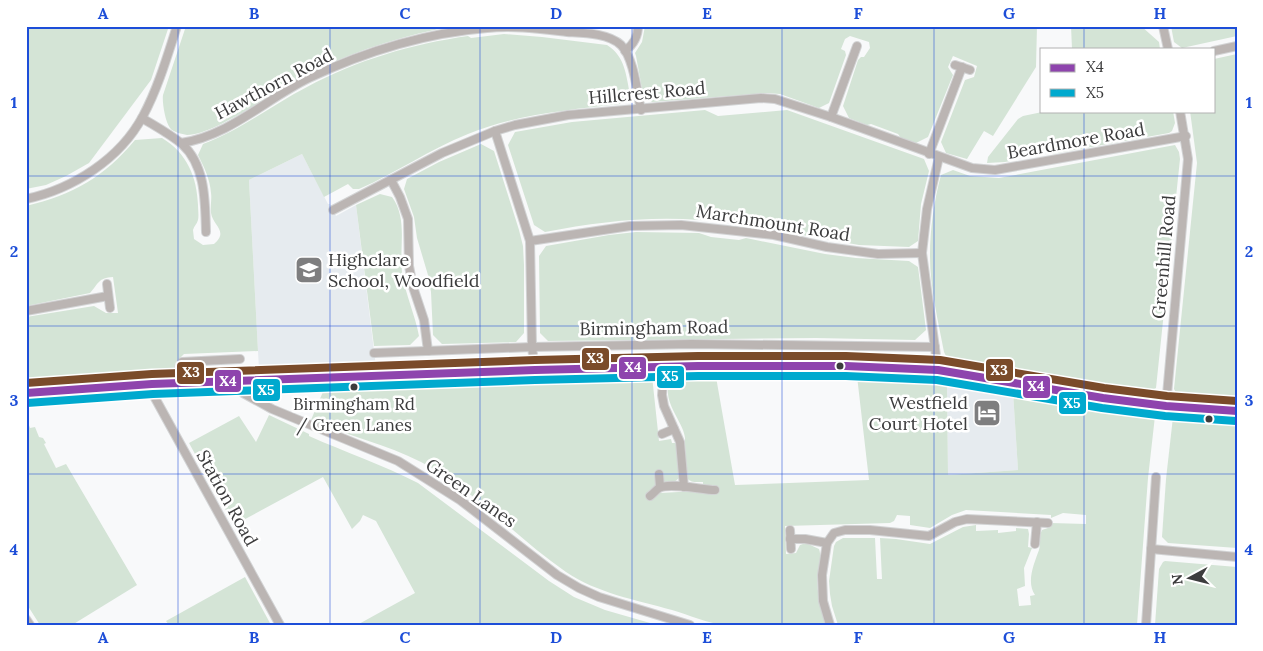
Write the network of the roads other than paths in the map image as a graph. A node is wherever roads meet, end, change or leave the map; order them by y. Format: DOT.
graph roads {
  1 [pos="177,26"];
  2 [pos="594,26"];
  3 [pos="638,26"];
  4 [pos="1163,26"];
  5 [pos="589,34"];
  6 [pos="857,46"];
  7 [pos="1237,46"];
  8 [pos="1168,48"];
  9 [pos="625,50"];
  10 [pos="1216,51"];
  11 [pos="963,67"];
  12 [pos="641,110"];
  13 [pos="1180,112"];
  14 [pos="831,117"];
  15 [pos="142,118"];
  16 [pos="495,130"];
  17 [pos="1186,136"];
  18 [pos="181,143"];
  19 [pos="929,154"];
  20 [pos="939,158"];
  21 [pos="972,168"];
  22 [pos="391,180"];
  23 [pos="26,199"];
  24 [pos="333,210"];
  25 [pos="206,232"];
  26 [pos="530,240"];
  27 [pos="922,253"];
  28 [pos="107,284"];
  29 [pos="108,296"];
  30 [pos="110,308"];
  31 [pos="26,310"];
  32 [pos="532,347"];
  33 [pos="935,348"];
  34 [pos="428,350"];
  35 [pos="374,353"];
  36 [pos="240,359"];
  37 [pos="664,367"];
  38 [pos="535,370"];
  39 [pos="938,370"];
  40 [pos="239,380"];
  41 [pos="182,383"];
  42 [pos="152,384"];
  43 [pos="26,393"];
  44 [pos="1166,406"];
  45 [pos="1237,411"];
  46 [pos="674,429"];
  47 [pos="662,434"];
  48 [pos="659,474"];
  49 [pos="1156,477"];
  50 [pos="660,487"];
  51 [pos="684,487"];
  52 [pos="715,490"];
  53 [pos="650,496"];
  54 [pos="1037,522"];
  55 [pos="1048,523"];
  56 [pos="790,530"];
  57 [pos="790,539"];
  58 [pos="827,543"];
  59 [pos="1035,544"];
  60 [pos="791,549"];
  61 [pos="1152,549"];
  62 [pos="1237,557"];
  63 [pos="26,619"];
  64 [pos="30,625"];
  65 [pos="280,625"];
  66 [pos="690,625"];
  67 [pos="830,625"];
  68 [pos="1146,625"];
  1 -- 15 [label="street"];
  2 -- 5 [label="street"];
  3 -- 9 [label="street"];
  4 -- 8 [label="street"];
  5 -- 9 [label="street, Hawthorn Road"];
  5 -- 18 [label="street, Hawthorn Road"];
  6 -- 14 [label="street"];
  7 -- 10 [label="street"];
  9 -- 12 [label="street"];
  11 -- 19 [label="street"];
  12 -- 14 [label="street, Hillcrest Road"];
  12 -- 16 [label="street, Hillcrest Road"];
  13 -- 17 [label="street, Greenhill Road"];
  14 -- 19 [label="street, Hillcrest Road"];
  15 -- 18 [label="street"];
  15 -- 23 [label="street"];
  16 -- 22 [label="street, Hillcrest Road"];
  16 -- 26 [label="street"];
  17 -- 21 [label="street, Beardmore Road"];
  17 -- 44 [label="street, Greenhill Road"];
  18 -- 25 [label="street"];
  19 -- 20 [label="street, Hillcrest Road"];
  20 -- 21 [label="street, Hillcrest Road"];
  20 -- 27 [label="street"];
  22 -- 24 [label="street, Hillcrest Road"];
  22 -- 34 [label="street"];
  26 -- 27 [label="street, Marchmount Road"];
  26 -- 32 [label="street"];
  27 -- 33 [label="street"];
  28 -- 29 [label="street"];
  29 -- 30 [label="street"];
  29 -- 31 [label="street"];
  32 -- 33 [label="street, Birmingham Road"];
  32 -- 34 [label="street, Birmingham Road"];
  32 -- 38 [label="street"];
  33 -- 39 [label="street"];
  34 -- 35 [label="street, Birmingham Road"];
  36 -- 41 [label="street"];
  37 -- 38 [label="main road"];
  37 -- 39 [label="main road"];
  37 -- 46 [label="street"];
  38 -- 40 [label="main road"];
  39 -- 44 [label="main road"];
  40 -- 41 [label="main road"];
  40 -- 66 [label="street, Green Lanes"];
  41 -- 42 [label="main road"];
  42 -- 43 [label="main road"];
  42 -- 65 [label="street, Station Road"];
  44 -- 45 [label="main road"];
  46 -- 47 [label="street"];
  46 -- 51 [label="street"];
  48 -- 50 [label="street"];
  49 -- 61 [label="street"];
  50 -- 51 [label="street"];
  50 -- 53 [label="street"];
  51 -- 52 [label="street"];
  54 -- 55 [label="street"];
  54 -- 58 [label="street"];
  54 -- 59 [label="street"];
  56 -- 57 [label="street"];
  57 -- 58 [label="street"];
  57 -- 60 [label="street"];
  58 -- 67 [label="street"];
  61 -- 62 [label="street"];
  61 -- 68 [label="street"];
  63 -- 64 [label="street"];
}
